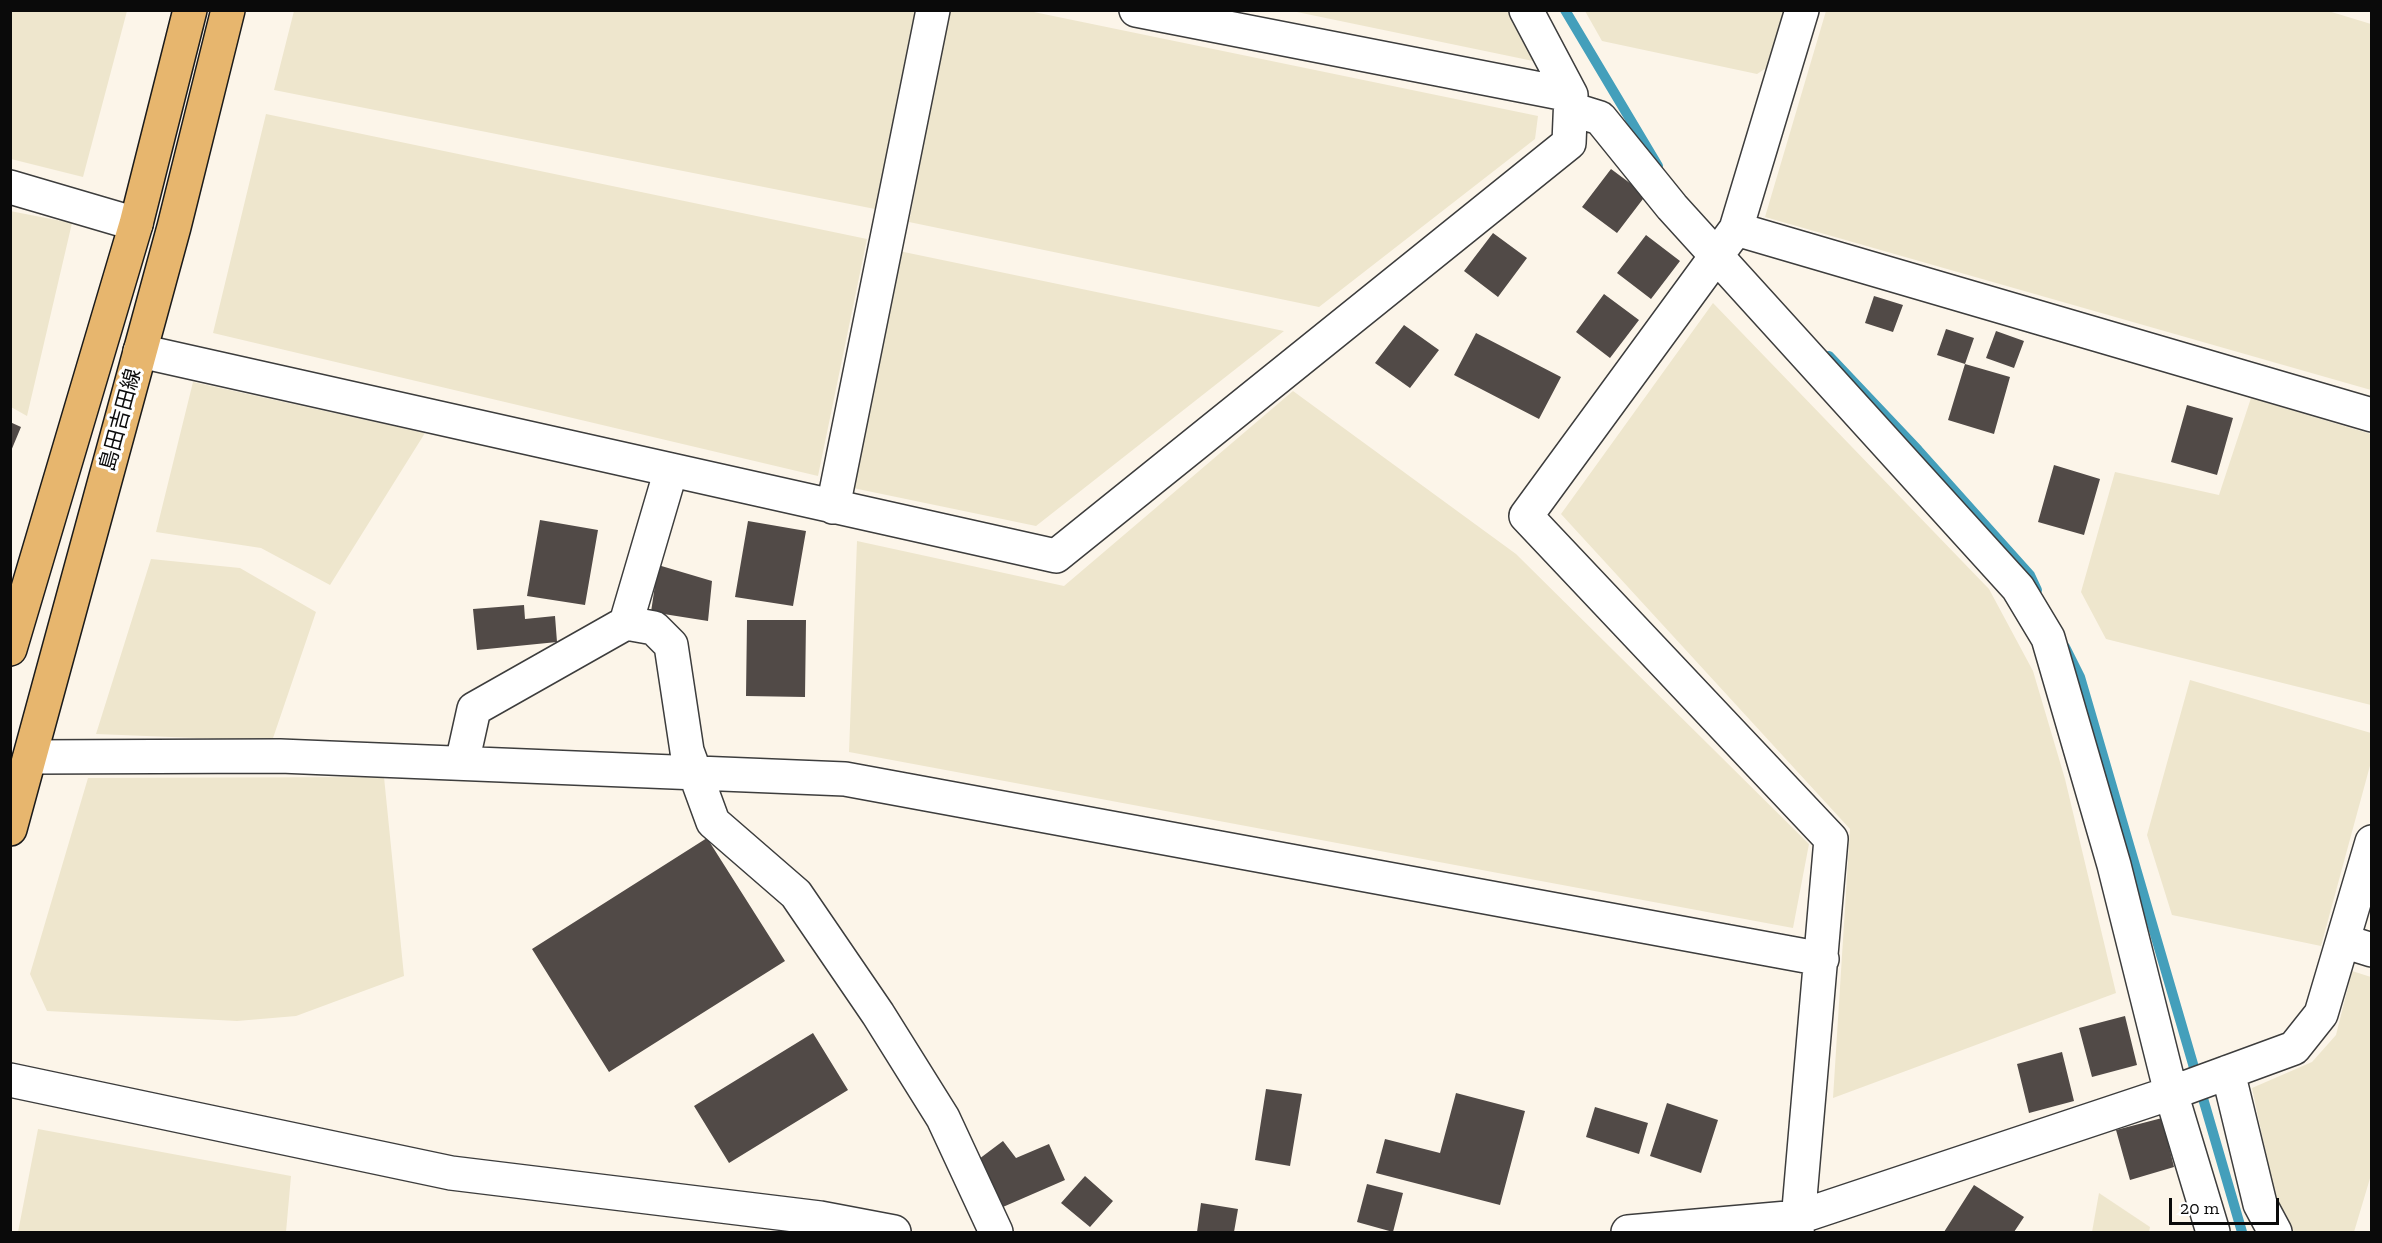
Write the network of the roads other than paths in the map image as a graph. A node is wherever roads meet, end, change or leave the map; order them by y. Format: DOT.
graph roads {
  1 [pos="190,10"];
  2 [pos="228,10"];
  3 [pos="933,10"];
  4 [pos="1136,10"];
  5 [pos="1526,10"];
  6 [pos="1802,10"];
  7 [pos="1571,102"];
  8 [pos="10,187"];
  9 [pos="136,224"];
  10 [pos="1726,243"];
  11 [pos="140,351"];
  12 [pos="2372,415"];
  13 [pos="671,470"];
  14 [pos="833,507"];
  15 [pos="626,622"];
  16 [pos="10,649"];
  17 [pos="30,757"];
  18 [pos="462,763"];
  19 [pos="697,773"];
  20 [pos="10,829"];
  21 [pos="2372,842"];
  22 [pos="2357,946"];
  23 [pos="1822,959"];
  24 [pos="2224,1074"];
  25 [pos="10,1080"];
  26 [pos="2173,1093"];
  27 [pos="819,1225"];
  28 [pos="1798,1225"];
  29 [pos="894,1233"];
  30 [pos="996,1233"];
  31 [pos="1628,1233"];
  32 [pos="2213,1233"];
  33 [pos="2275,1233"];
  1 -- 9 [label="main road, 島田吉田線"];
  2 -- 11 [label="main road, 島田吉田線"];
  3 -- 14 [label="street"];
  4 -- 7 [label="street"];
  5 -- 7 [label="street"];
  6 -- 10 [label="street"];
  7 -- 10 [label="street"];
  7 -- 14 [label="street"];
  8 -- 9 [label="street"];
  9 -- 16 [label="main road, 島田吉田線"];
  10 -- 12 [label="street"];
  10 -- 23 [label="street"];
  10 -- 26 [label="street"];
  11 -- 13 [label="street"];
  11 -- 17 [label="main road, 島田吉田線"];
  13 -- 14 [label="street"];
  13 -- 15 [label="street"];
  15 -- 18 [label="street"];
  15 -- 19 [label="street"];
  17 -- 18 [label="street"];
  17 -- 20 [label="main road, 島田吉田線"];
  18 -- 19 [label="street"];
  19 -- 23 [label="street"];
  19 -- 30 [label="street"];
  21 -- 22 [label="street"];
  22 -- 24 [label="street"];
  23 -- 28 [label="street"];
  24 -- 26 [label="street"];
  24 -- 33 [label="street"];
  25 -- 27 [label="street"];
  26 -- 28 [label="street"];
  26 -- 32 [label="street"];
  27 -- 29 [label="street"];
  28 -- 31 [label="street"];
}
